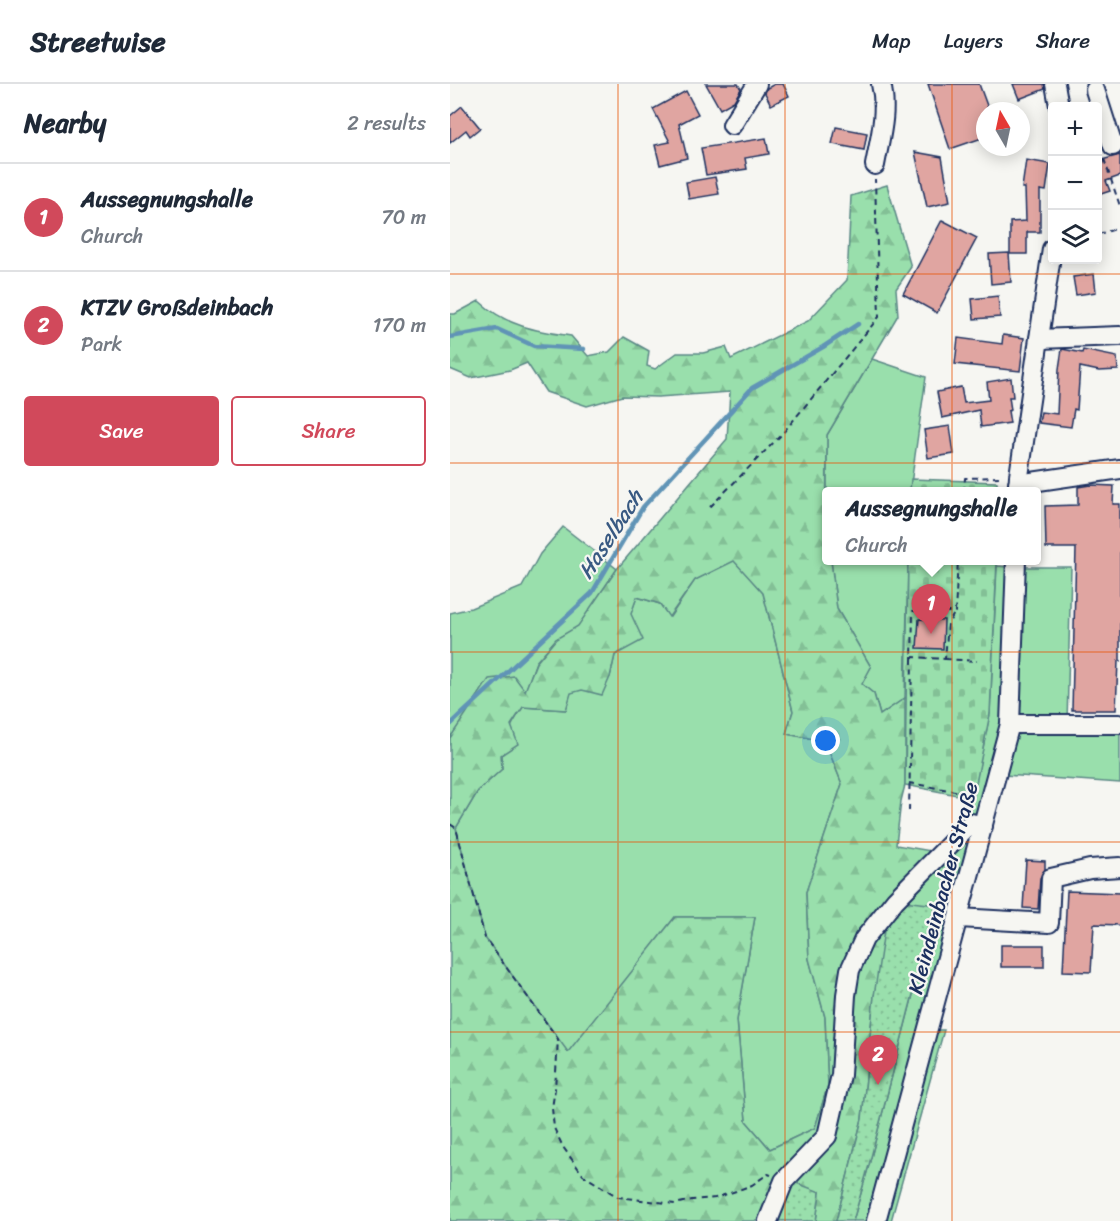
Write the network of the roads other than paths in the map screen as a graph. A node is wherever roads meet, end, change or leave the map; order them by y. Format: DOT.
graph roads {
  1 [pos="757,84"];
  2 [pos="881,84"];
  3 [pos="1055,84"];
  4 [pos="1095,90"];
  5 [pos="1058,102"];
  6 [pos="732,125"];
  7 [pos="1108,148"];
  8 [pos="875,165"];
  9 [pos="1051,264"];
  10 [pos="1120,336"];
  11 [pos="1039,339"];
  12 [pos="1120,469"];
  13 [pos="1018,484"];
  14 [pos="1016,565"];
  15 [pos="1010,724"];
  16 [pos="1120,724"];
  17 [pos="983,826"];
  18 [pos="1120,867"];
  19 [pos="959,918"];
  20 [pos="768,1221"];
  21 [pos="876,1221"];
  1 -- 6 [label="street"];
  2 -- 8 [label="street"];
  3 -- 5 [label="street"];
  4 -- 7 [label="street"];
  9 -- 11 [label="street"];
  10 -- 11 [label="street"];
  11 -- 13 [label="street"];
  12 -- 13 [label="street"];
  14 -- 15 [label="street, Kleindeinbacher Straße"];
  15 -- 16 [label="street"];
  15 -- 17 [label="street, Kleindeinbacher Straße"];
  17 -- 19 [label="street, Kleindeinbacher Straße"];
  17 -- 20 [label="street"];
  18 -- 19 [label="street"];
  19 -- 21 [label="street, Kleindeinbacher Straße"];
}
